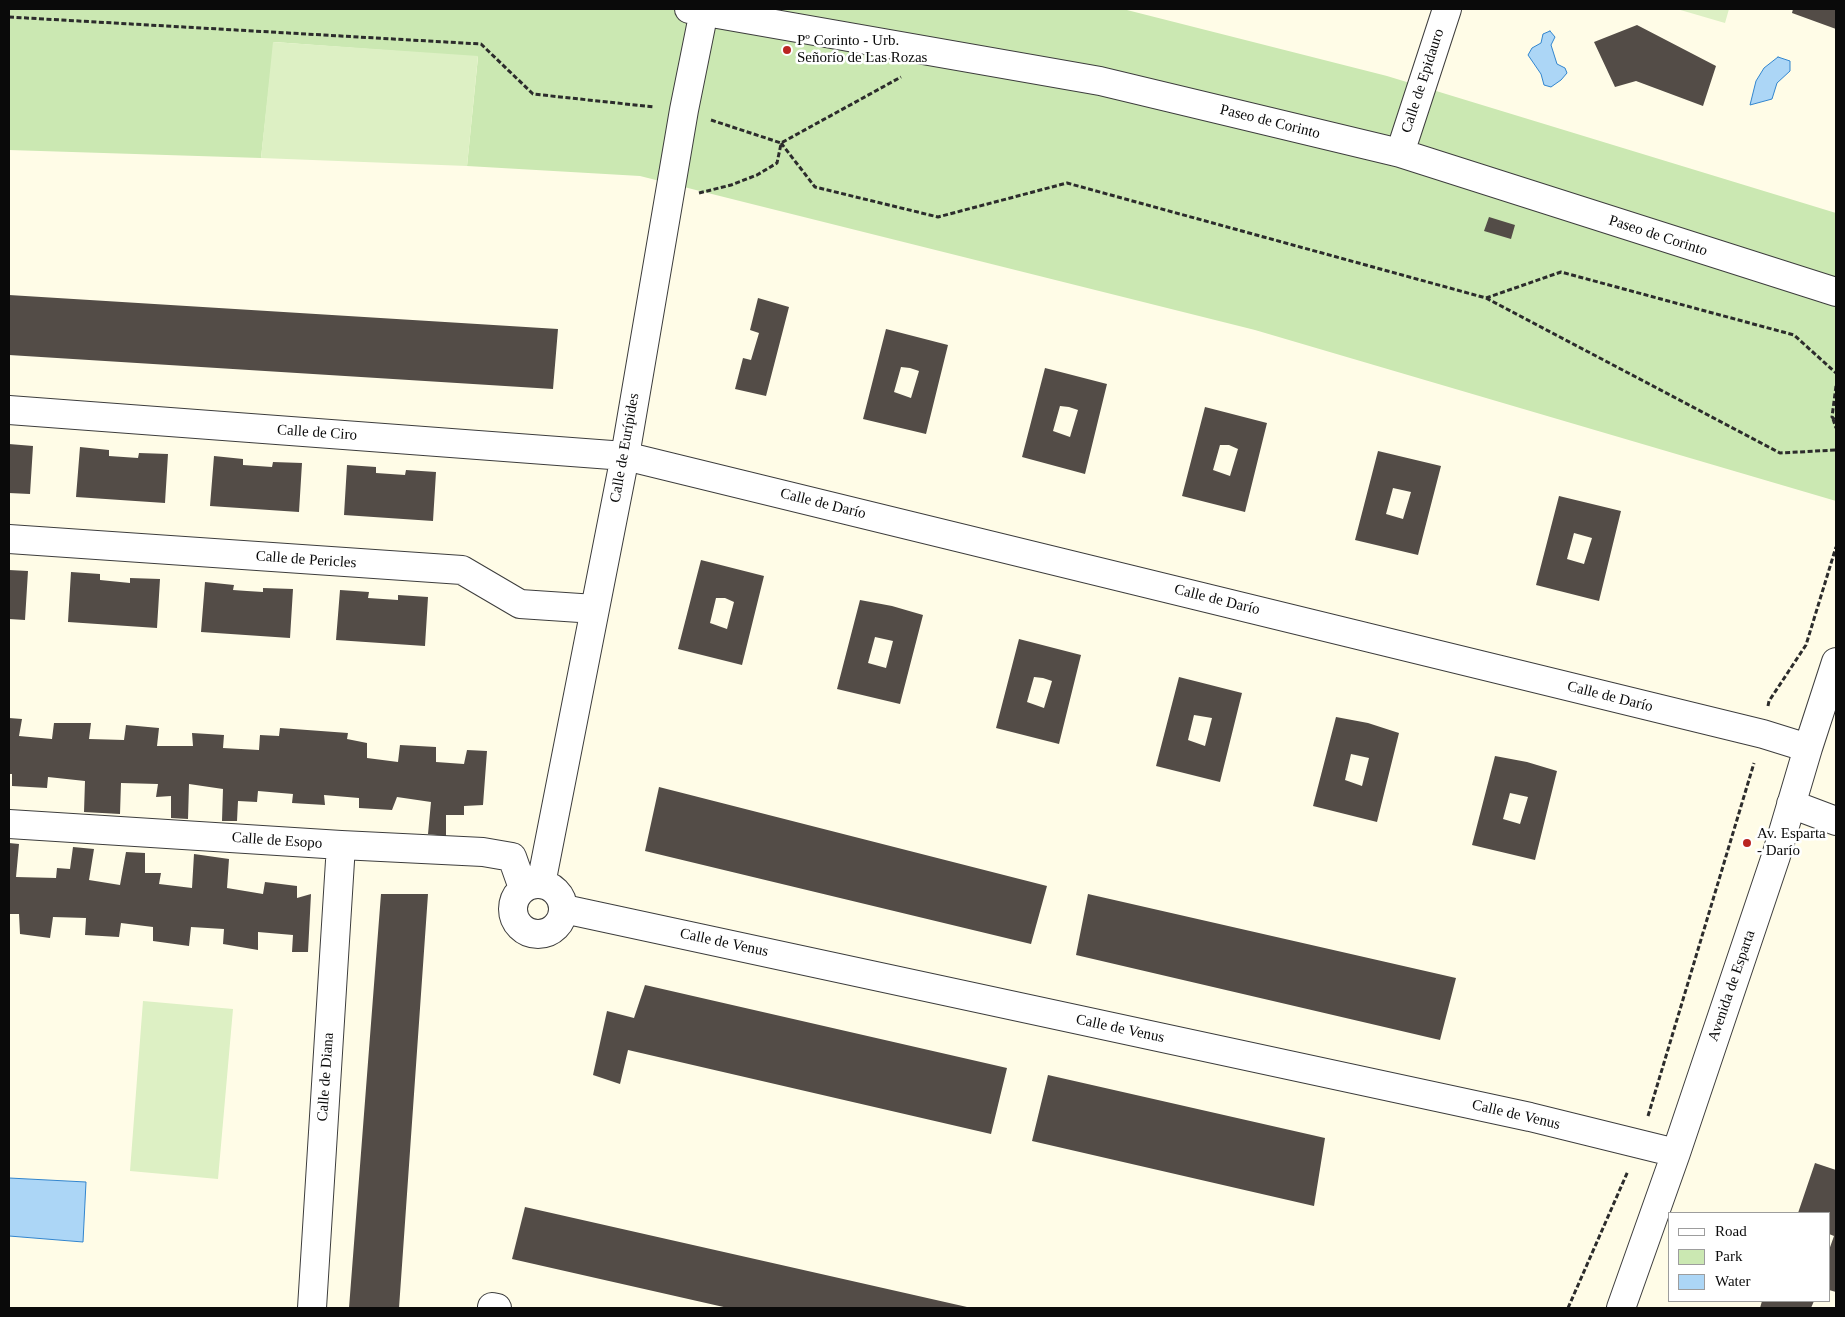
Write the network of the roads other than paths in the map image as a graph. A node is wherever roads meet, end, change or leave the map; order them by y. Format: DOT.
graph roads {
  1 [pos="1447,9"];
  2 [pos="697,10"];
  3 [pos="1400,153"];
  4 [pos="1836,292"];
  5 [pos="9,410"];
  6 [pos="625,456"];
  7 [pos="9,540"];
  8 [pos="595,609"];
  9 [pos="1836,662"];
  10 [pos="1808,748"];
  11 [pos="1791,804"];
  12 [pos="1836,821"];
  13 [pos="9,824"];
  14 [pos="341,846"];
  15 [pos="532,886"];
  16 [pos="564,909"];
  17 [pos="1676,1153"];
  18 [pos="312,1308"];
  19 [pos="1621,1308"];
  1 -- 3 [label="street, Calle de Epidauro"];
  2 -- 3 [label="street, Paseo de Corinto"];
  2 -- 6 [label="street, Calle de Eurípides"];
  3 -- 4 [label="street, Paseo de Corinto"];
  5 -- 6 [label="street, Calle de Ciro"];
  6 -- 8 [label="street, Calle de Eurípides"];
  6 -- 10 [label="street, Calle de Darío"];
  7 -- 8 [label="street, Calle de Pericles"];
  8 -- 15 [label="street, Calle de Eurípides"];
  9 -- 10 [label="street, Avenida de Esparta"];
  10 -- 11 [label="street, Avenida de Esparta"];
  11 -- 12 [label="street"];
  11 -- 17 [label="street, Avenida de Esparta"];
  13 -- 14 [label="street, Calle de Esopo"];
  14 -- 15 [label="street, Calle de Esopo"];
  14 -- 18 [label="street, Calle de Diana"];
  15 -- 16 [label="street"];
  15 -- 16 [label="street"];
  16 -- 17 [label="street, Calle de Venus"];
  17 -- 19 [label="street, Avenida de Esparta"];
}
